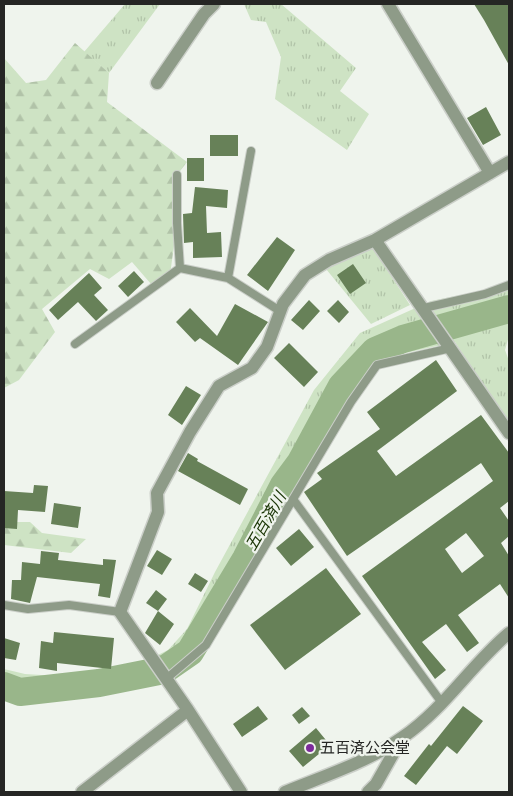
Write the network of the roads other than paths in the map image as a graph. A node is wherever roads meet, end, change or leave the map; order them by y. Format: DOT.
graph roads {
  1 [pos="214,4"];
  2 [pos="388,4"];
  3 [pos="157,83"];
  4 [pos="251,151"];
  5 [pos="509,162"];
  6 [pos="490,174"];
  7 [pos="177,175"];
  8 [pos="375,240"];
  9 [pos="180,268"];
  10 [pos="228,278"];
  11 [pos="509,285"];
  12 [pos="425,309"];
  13 [pos="280,311"];
  14 [pos="75,344"];
  15 [pos="454,352"];
  16 [pos="509,433"];
  17 [pos="293,499"];
  18 [pos="4,605"];
  19 [pos="120,612"];
  20 [pos="509,633"];
  21 [pos="166,679"];
  22 [pos="442,703"];
  23 [pos="188,710"];
  24 [pos="402,738"];
  25 [pos="82,792"];
  26 [pos="241,792"];
  27 [pos="285,792"];
  28 [pos="368,792"];
  1 -- 3 [label="street"];
  2 -- 6 [label="street"];
  4 -- 10 [label="lane"];
  5 -- 6 [label="street"];
  6 -- 8 [label="street"];
  7 -- 9 [label="lane"];
  8 -- 12 [label="street"];
  8 -- 13 [label="street"];
  9 -- 10 [label="lane"];
  9 -- 14 [label="lane"];
  10 -- 13 [label="lane"];
  11 -- 12 [label="lane"];
  12 -- 15 [label="street"];
  13 -- 19 [label="street"];
  15 -- 16 [label="street"];
  15 -- 17 [label="lane"];
  17 -- 21 [label="lane"];
  17 -- 22 [label="lane"];
  18 -- 19 [label="lane"];
  19 -- 21 [label="street"];
  20 -- 22 [label="street"];
  21 -- 23 [label="street"];
  22 -- 24 [label="street"];
  23 -- 25 [label="street"];
  23 -- 26 [label="street"];
  24 -- 27 [label="street"];
  24 -- 28 [label="street"];
}
